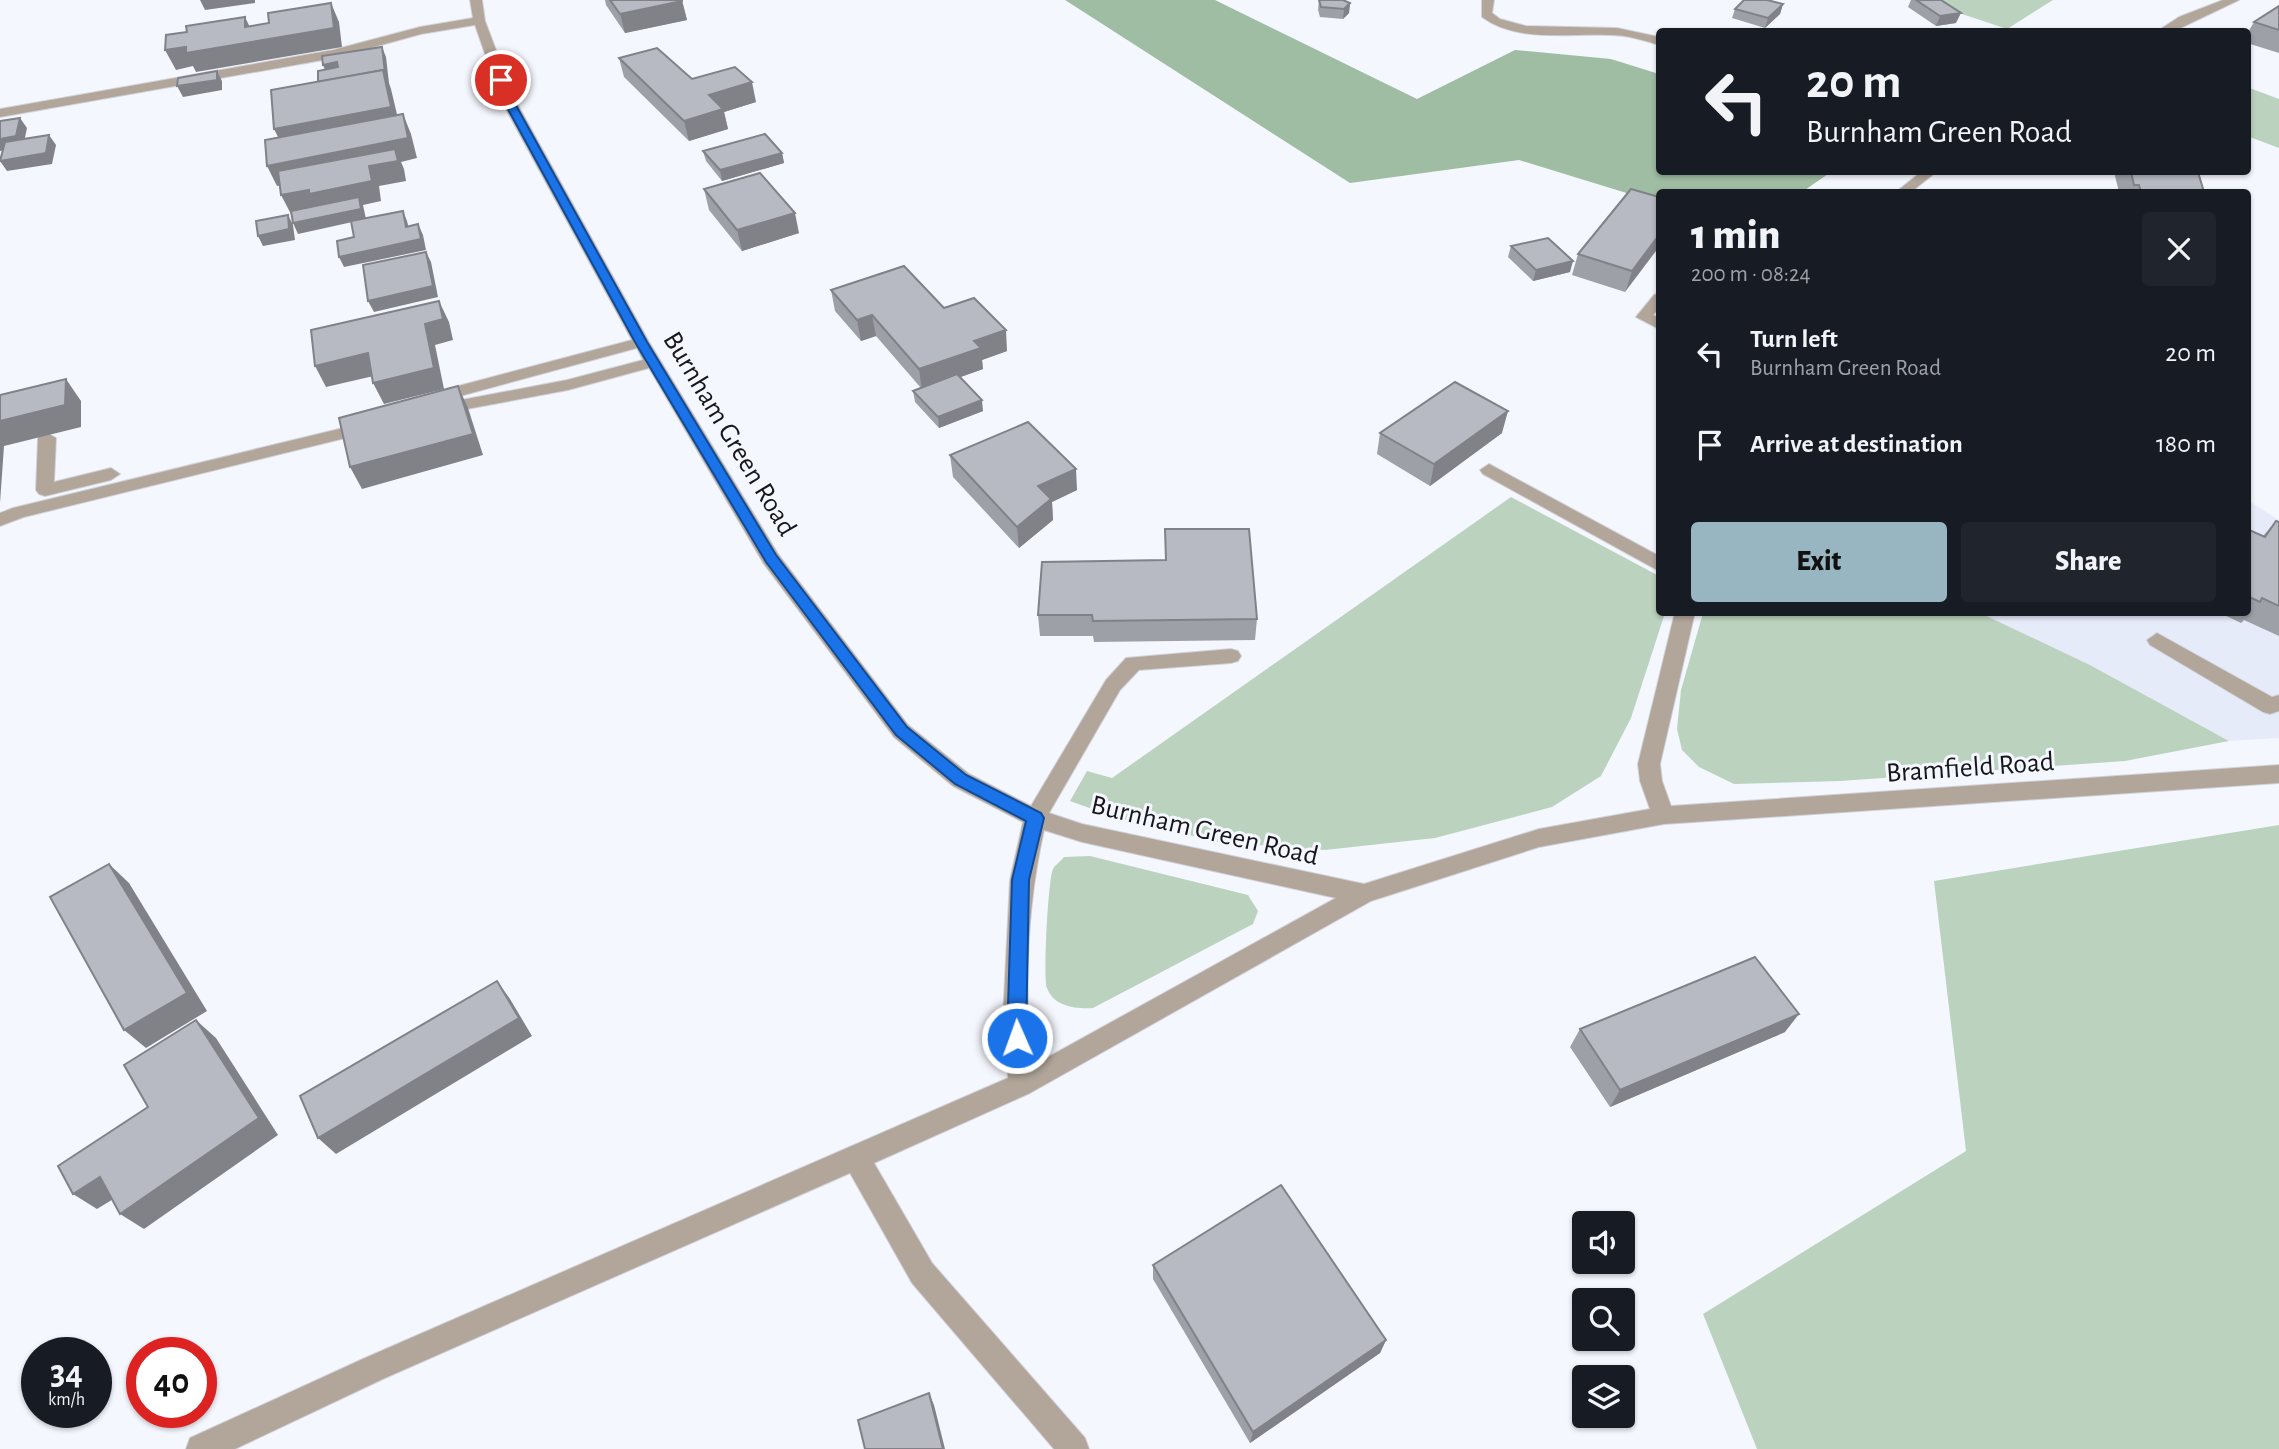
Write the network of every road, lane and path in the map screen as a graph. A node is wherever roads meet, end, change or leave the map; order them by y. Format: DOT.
graph roads {
  1 [pos="476,0"];
  2 [pos="1488,0"];
  3 [pos="2233,0"];
  4 [pos="479,21"];
  5 [pos="2169,28"];
  6 [pos="1656,40"];
  7 [pos="0,113"];
  8 [pos="1925,175"];
  9 [pos="1906,189"];
  10 [pos="1656,302"];
  11 [pos="1656,323"];
  12 [pos="641,342"];
  13 [pos="653,362"];
  14 [pos="47,438"];
  15 [pos="1489,470"];
  16 [pos="0,520"];
  17 [pos="1656,562"];
  18 [pos="1684,616"];
  19 [pos="2157,640"];
  20 [pos="1231,656"];
  21 [pos="2276,708"];
  22 [pos="2279,774"];
  23 [pos="1664,815"];
  24 [pos="1035,818"];
  25 [pos="1364,894"];
  26 [pos="1021,1085"];
  27 [pos="855,1156"];
  28 [pos="201,1449"];
  29 [pos="1074,1449"];
  1 -- 4 [label="street, Burnham Green Road"];
  2 -- 6 [label="street"];
  3 -- 5 [label="street"];
  4 -- 7 [label="street"];
  4 -- 12 [label="street, Burnham Green Road"];
  8 -- 9 [label="street"];
  10 -- 11 [label="street"];
  12 -- 13 [label="street, Burnham Green Road"];
  12 -- 13 [label="street"];
  13 -- 24 [label="street, Burnham Green Road"];
  14 -- 16 [label="street"];
  15 -- 17 [label="street"];
  18 -- 23 [label="street"];
  19 -- 21 [label="street"];
  20 -- 24 [label="street"];
  22 -- 23 [label="street, Bramfield Road"];
  23 -- 25 [label="street, Bramfield Road"];
  24 -- 25 [label="street, Burnham Green Road"];
  24 -- 26 [label="street"];
  25 -- 26 [label="street, Bramfield Road"];
  26 -- 27 [label="street, Bramfield Road"];
  27 -- 28 [label="street, Bramfield Road"];
  27 -- 29 [label="street"];
}
